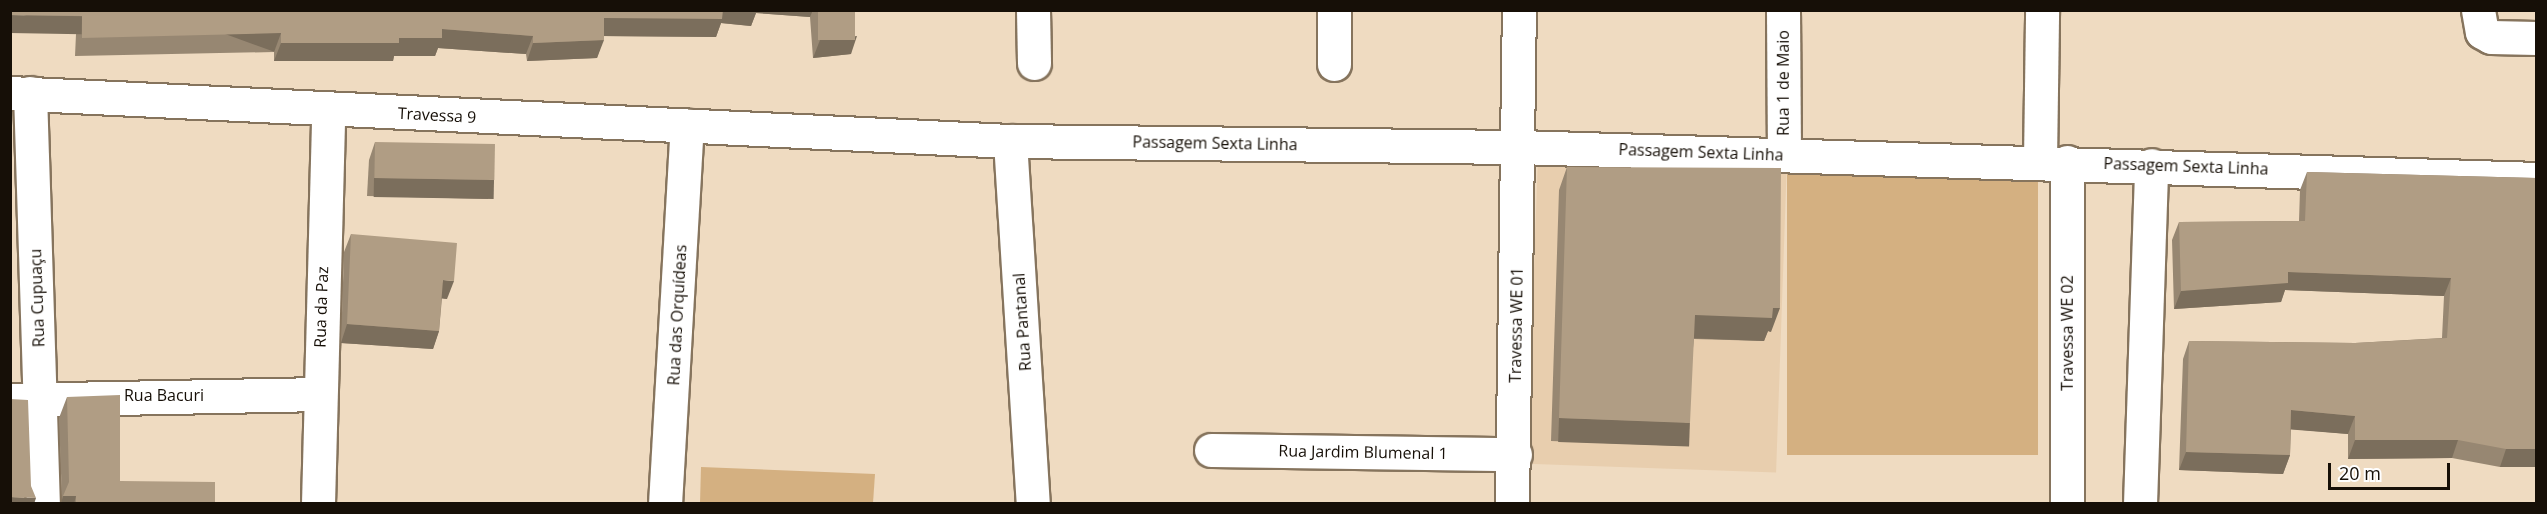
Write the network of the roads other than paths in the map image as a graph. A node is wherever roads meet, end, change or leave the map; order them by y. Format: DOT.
graph roads {
  1 [pos="1033,10"];
  2 [pos="1334,10"];
  3 [pos="1519,10"];
  4 [pos="1783,10"];
  5 [pos="2042,10"];
  6 [pos="2478,10"];
  7 [pos="2536,38"];
  8 [pos="1034,63"];
  9 [pos="1334,64"];
  10 [pos="20,93"];
  11 [pos="328,110"];
  12 [pos="687,126"];
  13 [pos="865,134"];
  14 [pos="1010,141"];
  15 [pos="1519,147"];
  16 [pos="1784,155"];
  17 [pos="2054,162"];
  18 [pos="2151,165"];
  19 [pos="2536,179"];
  20 [pos="317,394"];
  21 [pos="26,398"];
  22 [pos="1211,450"];
  23 [pos="1515,454"];
  24 [pos="42,504"];
  25 [pos="318,504"];
  26 [pos="665,504"];
  27 [pos="1033,504"];
  28 [pos="1512,504"];
  29 [pos="2067,504"];
  30 [pos="2140,504"];
  1 -- 8 [label="street"];
  2 -- 9 [label="street"];
  3 -- 15 [label="street, Travessa WE 01"];
  4 -- 16 [label="street, Rua 1 de Maio"];
  5 -- 17 [label="street, Travessa WE 02"];
  6 -- 7 [label="street"];
  10 -- 11 [label="street, Travessa 9"];
  10 -- 21 [label="street, Rua Cupuaçu"];
  11 -- 12 [label="street, Travessa 9"];
  11 -- 20 [label="street, Rua da Paz"];
  12 -- 13 [label="street, Travessa 9"];
  12 -- 26 [label="street, Rua das Orquídeas"];
  13 -- 14 [label="street, Passagem Sexta Linha"];
  14 -- 15 [label="street, Passagem Sexta Linha"];
  14 -- 27 [label="street, Rua Pantanal"];
  15 -- 16 [label="street, Passagem Sexta Linha"];
  15 -- 23 [label="street, Travessa WE 01"];
  16 -- 17 [label="street, Passagem Sexta Linha"];
  17 -- 18 [label="street, Passagem Sexta Linha"];
  17 -- 29 [label="street, Travessa WE 02"];
  18 -- 19 [label="street, Passagem Sexta Linha"];
  18 -- 30 [label="street"];
  20 -- 21 [label="street, Rua Bacuri"];
  20 -- 25 [label="street, Rua da Paz"];
  21 -- 24 [label="street, Rua Cupuaçu"];
  22 -- 23 [label="street, Rua Jardim Blumenal 1"];
  23 -- 28 [label="street, Travessa WE 01"];
}
